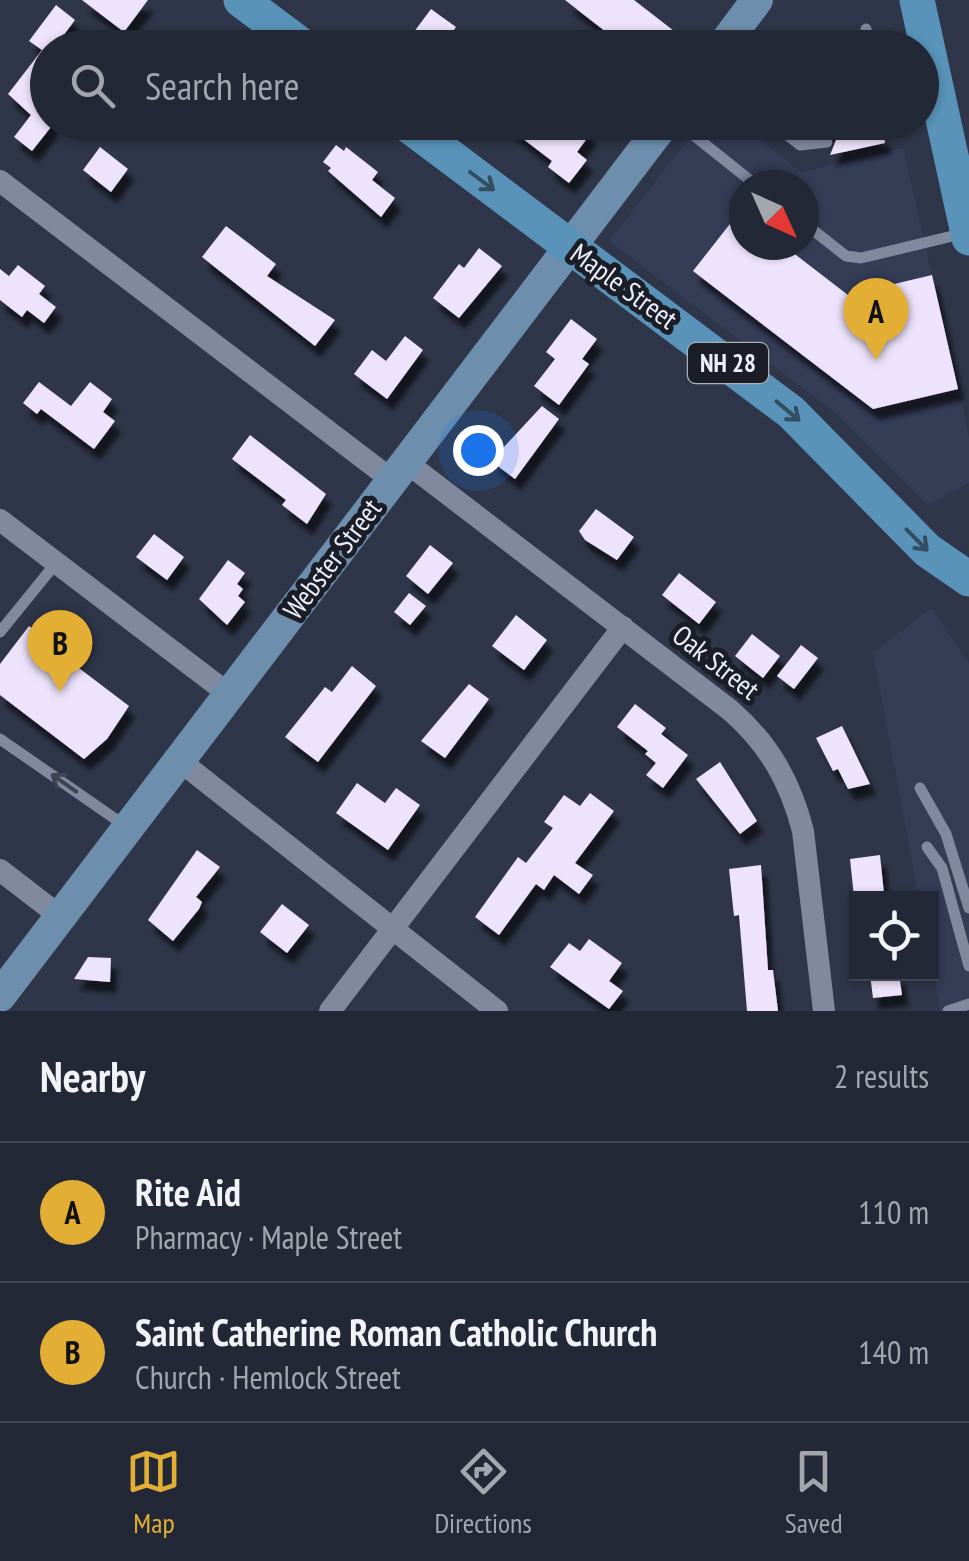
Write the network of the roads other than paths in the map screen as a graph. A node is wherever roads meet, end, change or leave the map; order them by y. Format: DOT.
graph roads {
  1 [pos="241,0"];
  2 [pos="917,0"];
  3 [pos="745,4"];
  4 [pos="280,30"];
  5 [pos="731,30"];
  6 [pos="924,30"];
  7 [pos="939,101"];
  8 [pos="428,140"];
  9 [pos="651,140"];
  10 [pos="700,140"];
  11 [pos="792,140"];
  12 [pos="827,142"];
  13 [pos="737,170"];
  14 [pos="0,180"];
  15 [pos="819,235"];
  16 [pos="968,235"];
  17 [pos="570,248"];
  18 [pos="400,471"];
  19 [pos="0,520"];
  20 [pos="56,563"];
  21 [pos="969,580"];
  22 [pos="622,627"];
  23 [pos="0,632"];
  24 [pos="230,695"];
  25 [pos="0,739"];
  26 [pos="180,761"];
  27 [pos="920,788"];
  28 [pos="128,828"];
  29 [pos="927,847"];
  30 [pos="0,870"];
  31 [pos="969,908"];
  32 [pos="61,916"];
  33 [pos="391,931"];
  34 [pos="969,966"];
  35 [pos="0,996"];
  36 [pos="969,1004"];
  37 [pos="330,1011"];
  38 [pos="498,1011"];
  39 [pos="824,1011"];
  40 [pos="948,1011"];
  1 -- 4 [label="main road"];
  2 -- 6 [label="main road"];
  3 -- 5 [label="street"];
  7 -- 16 [label="main road"];
  8 -- 17 [label="main road, Maple Street / NH 28, one-way"];
  9 -- 17 [label="street, Webster Street"];
  10 -- 13 [label="lane"];
  11 -- 12 [label="lane"];
  14 -- 18 [label="street, Oak Street"];
  15 -- 16 [label="lane"];
  17 -- 18 [label="street, Webster Street"];
  17 -- 21 [label="main road, Maple Street / NH 28, one-way"];
  18 -- 22 [label="street, Oak Street"];
  18 -- 24 [label="street, Webster Street"];
  19 -- 20 [label="street"];
  20 -- 23 [label="lane"];
  20 -- 24 [label="street"];
  22 -- 33 [label="street"];
  22 -- 39 [label="street, Oak Street"];
  24 -- 26 [label="street, Webster Street"];
  28 -- 25 [label="lane, one-way"];
  26 -- 28 [label="street, Webster Street"];
  26 -- 33 [label="street"];
  27 -- 31 [label="lane"];
  28 -- 32 [label="street, Webster Street"];
  29 -- 34 [label="lane"];
  30 -- 32 [label="street"];
  32 -- 35 [label="street, Webster Street"];
  33 -- 37 [label="street"];
  33 -- 38 [label="street"];
  36 -- 40 [label="lane"];
}
